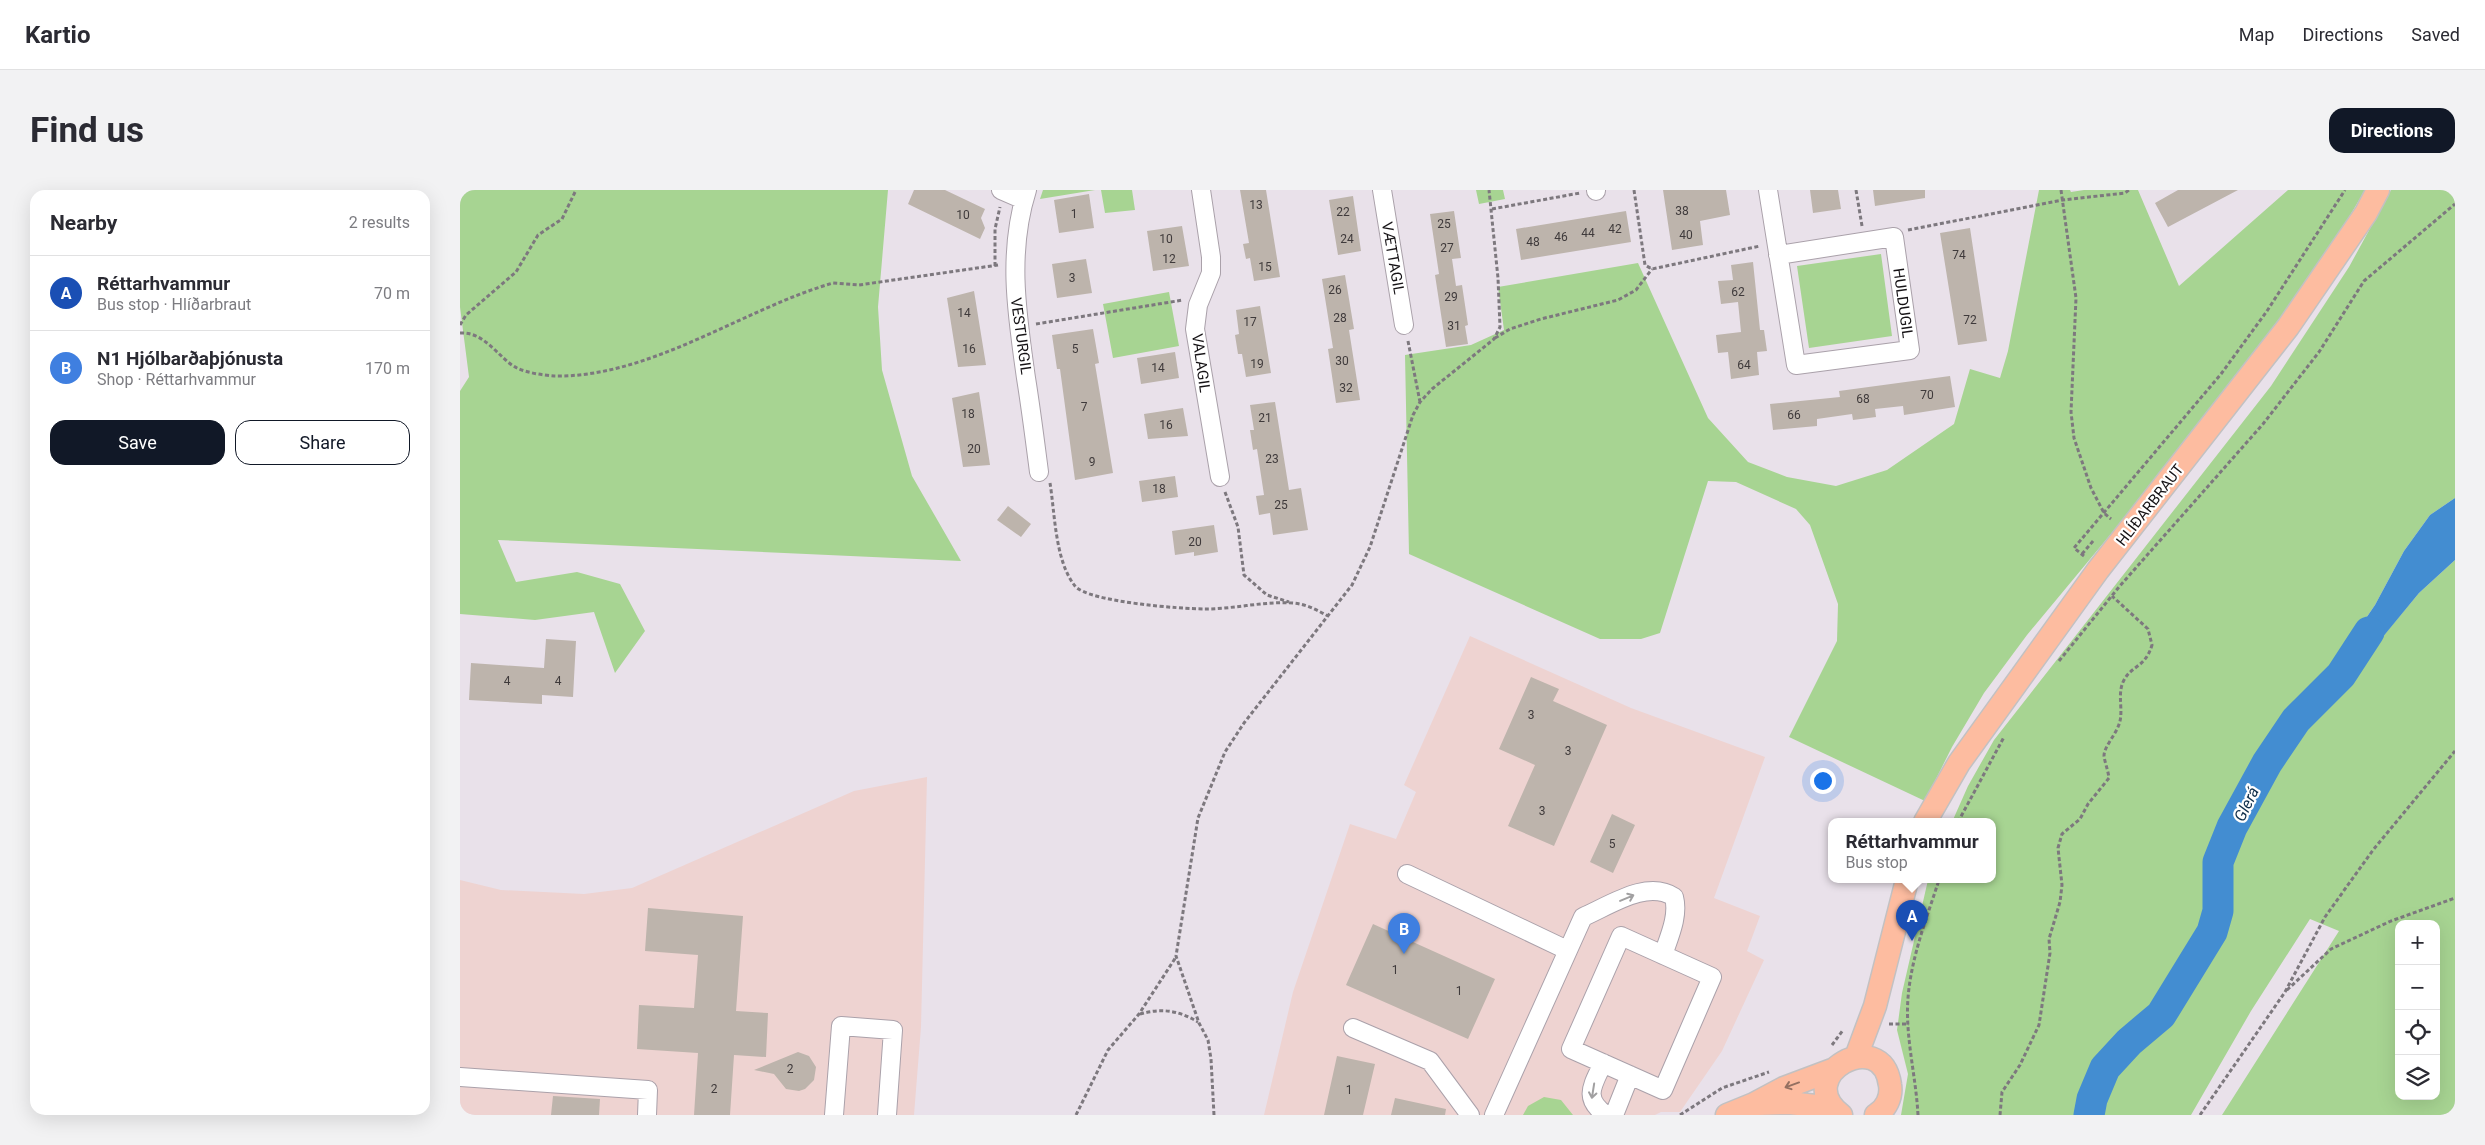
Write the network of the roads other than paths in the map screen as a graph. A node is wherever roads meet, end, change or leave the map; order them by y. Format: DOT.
graph roads {
  1 [pos="1201,190"];
  2 [pos="1382,190"];
  3 [pos="1768,190"];
  4 [pos="2378,190"];
  5 [pos="1003,191"];
  6 [pos="1025,195"];
  7 [pos="1777,248"];
  8 [pos="1404,325"];
  9 [pos="1040,472"];
  10 [pos="1220,477"];
  11 [pos="1927,818"];
  12 [pos="1407,874"];
  13 [pos="1906,883"];
  14 [pos="1568,950"];
  15 [pos="1664,955"];
  16 [pos="1875,1006"];
  17 [pos="1353,1028"];
  18 [pos="1856,1057"];
  19 [pos="1603,1063"];
  20 [pos="1878,1063"];
  21 [pos="1832,1070"];
  22 [pos="460,1076"];
  23 [pos="1630,1076"];
  24 [pos="1754,1104"];
  25 [pos="1837,1111"];
  26 [pos="1878,1114"];
  27 [pos="647,1115"];
  28 [pos="834,1115"];
  29 [pos="886,1115"];
  30 [pos="1470,1115"];
  31 [pos="1494,1115"];
  32 [pos="1606,1115"];
  33 [pos="1614,1115"];
  34 [pos="1727,1115"];
  1 -- 10 [label="street, VALAGIL"];
  2 -- 8 [label="street, VÆTTAGIL"];
  3 -- 7 [label="street, HULDUGIL"];
  4 -- 11 [label="main road, HLÍÐARBRAUT"];
  5 -- 6 [label="street, VESTURGIL"];
  6 -- 9 [label="street, VESTURGIL"];
  7 -- 7 [label="street, HULDUGIL"];
  12 -- 14 [label="street"];
  13 -- 16 [label="main road"];
  14 -- 15 [label="street, one-way"];
  14 -- 31 [label="street"];
  15 -- 19 [label="street"];
  15 -- 23 [label="street"];
  16 -- 18 [label="main road"];
  16 -- 20 [label="main road"];
  17 -- 30 [label="street"];
  18 -- 20 [label="main road"];
  18 -- 21 [label="main road"];
  19 -- 23 [label="street"];
  19 -- 32 [label="street, one-way"];
  20 -- 26 [label="main road"];
  21 -- 24 [label="main road, one-way"];
  21 -- 25 [label="main road"];
  22 -- 27 [label="street"];
  23 -- 33 [label="street"];
  24 -- 25 [label="main road"];
  24 -- 34 [label="main road"];
  28 -- 29 [label="street"];
}
